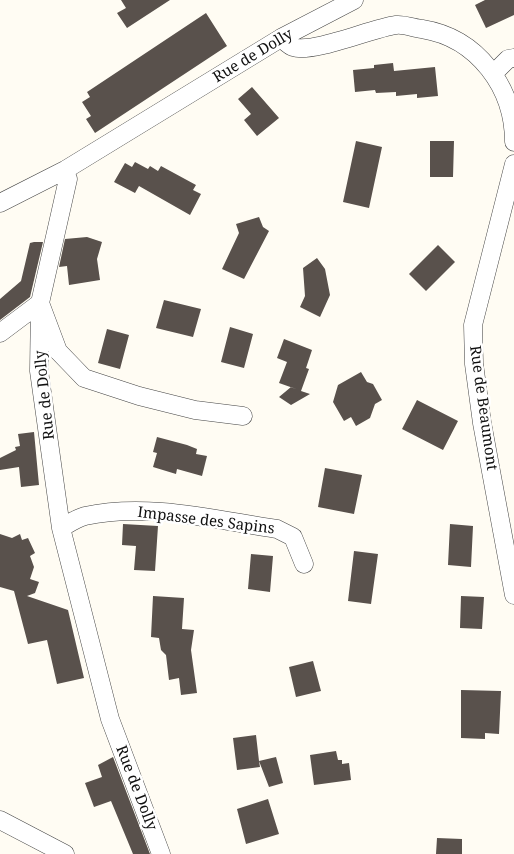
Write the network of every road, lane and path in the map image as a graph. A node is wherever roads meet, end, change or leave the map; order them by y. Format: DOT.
graph roads {
  1 [pos="354,0"];
  2 [pos="281,38"];
  3 [pos="514,58"];
  4 [pos="494,72"];
  5 [pos="514,142"];
  6 [pos="514,164"];
  7 [pos="64,170"];
  8 [pos="0,203"];
  9 [pos="40,303"];
  10 [pos="0,333"];
  11 [pos="242,416"];
  12 [pos="61,528"];
  13 [pos="304,564"];
  14 [pos="514,595"];
  15 [pos="0,820"];
  16 [pos="64,854"];
  17 [pos="161,854"];
  1 -- 2 [label="street, Rue de Dolly"];
  2 -- 4 [label="street"];
  2 -- 7 [label="street, Rue de Dolly"];
  3 -- 4 [label="street"];
  4 -- 5 [label="street"];
  6 -- 14 [label="street, Rue de Beaumont"];
  7 -- 8 [label="street"];
  7 -- 9 [label="street, Rue de Dolly"];
  9 -- 10 [label="street"];
  9 -- 11 [label="street"];
  9 -- 12 [label="street, Rue de Dolly"];
  12 -- 13 [label="street, Impasse des Sapins"];
  12 -- 17 [label="street, Rue de Dolly"];
  15 -- 16 [label="street"];
}
